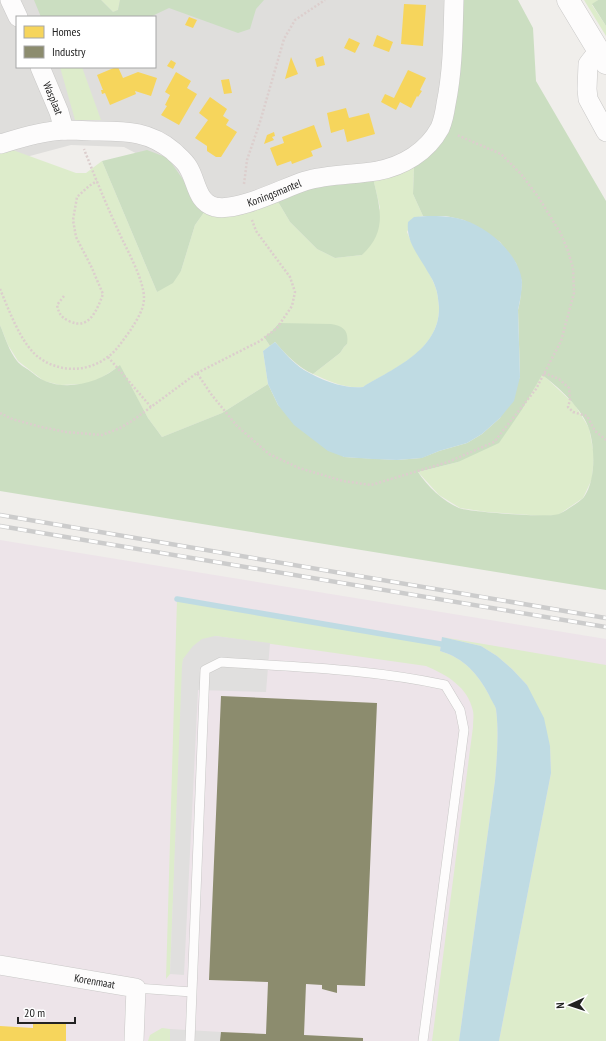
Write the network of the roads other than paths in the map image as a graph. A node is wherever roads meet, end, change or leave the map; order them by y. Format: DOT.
graph roads {
  1 [pos="10,0"];
  2 [pos="454,0"];
  3 [pos="568,0"];
  4 [pos="18,16"];
  5 [pos="602,57"];
  6 [pos="40,68"];
  7 [pos="70,130"];
  8 [pos="606,132"];
  9 [pos="0,144"];
  10 [pos="0,965"];
  11 [pos="136,988"];
  12 [pos="192,992"];
  13 [pos="134,1041"];
  14 [pos="190,1041"];
  15 [pos="423,1041"];
  1 -- 4 [label="street"];
  2 -- 7 [label="street, Koningsmantel"];
  3 -- 5 [label="street"];
  5 -- 8 [label="street"];
  6 -- 7 [label="street, Wasplaat"];
  7 -- 9 [label="street, Koningsmantel"];
  10 -- 11 [label="street, Korenmaat"];
  11 -- 12 [label="lane"];
  11 -- 13 [label="street"];
  12 -- 14 [label="lane"];
  12 -- 15 [label="lane"];
}
